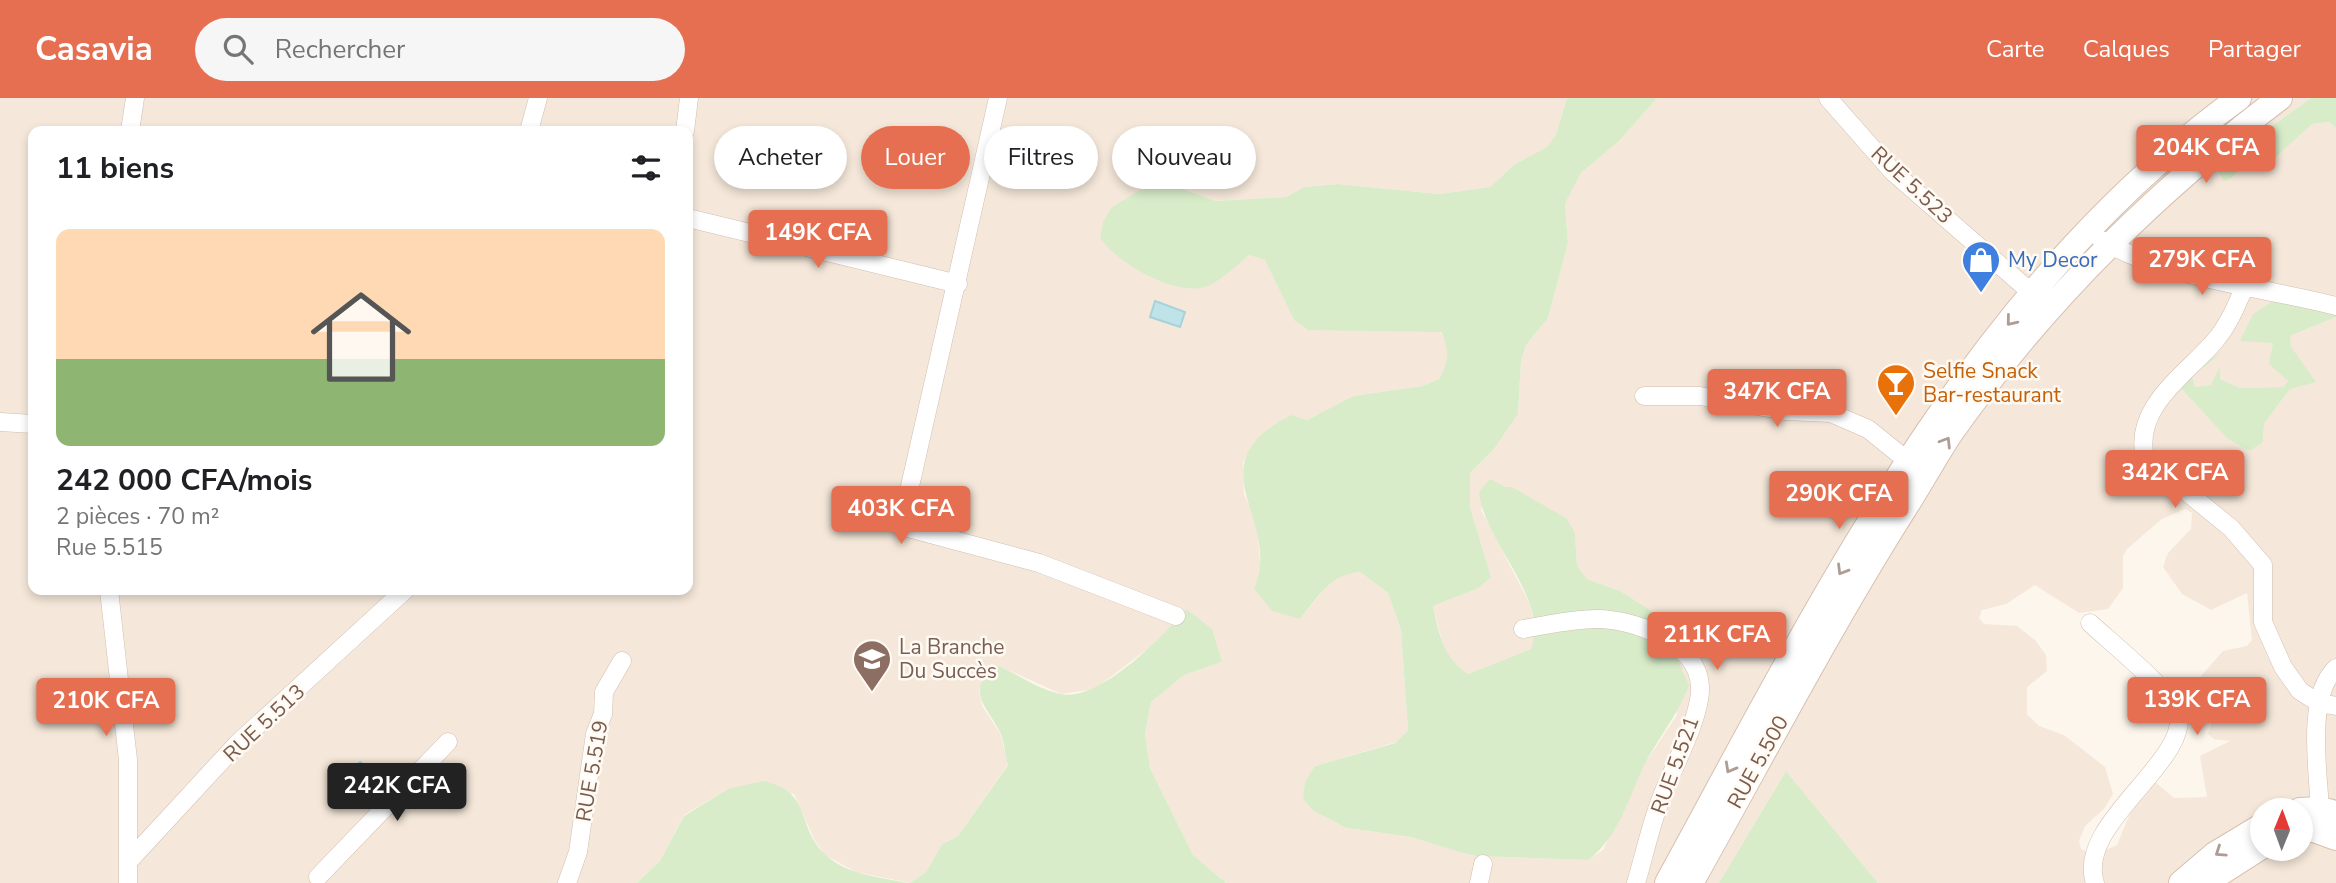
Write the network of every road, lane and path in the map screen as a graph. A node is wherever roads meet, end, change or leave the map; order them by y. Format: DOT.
graph roads {
  1 [pos="135,98"];
  2 [pos="538,98"];
  3 [pos="689,98"];
  4 [pos="998,98"];
  5 [pos="1828,98"];
  6 [pos="2239,98"];
  7 [pos="2280,98"];
  8 [pos="131,126"];
  9 [pos="530,126"];
  10 [pos="686,126"];
  11 [pos="693,219"];
  12 [pos="2099,239"];
  13 [pos="958,284"];
  14 [pos="2245,285"];
  15 [pos="2034,293"];
  16 [pos="2336,306"];
  17 [pos="1644,396"];
  18 [pos="0,422"];
  19 [pos="28,424"];
  20 [pos="1909,462"];
  21 [pos="110,595"];
  22 [pos="400,595"];
  23 [pos="1176,616"];
  24 [pos="2090,624"];
  25 [pos="1523,629"];
  26 [pos="622,661"];
  27 [pos="2336,668"];
  28 [pos="2328,705"];
  29 [pos="448,742"];
  30 [pos="2319,811"];
  31 [pos="2314,830"];
  32 [pos="2250,833"];
  33 [pos="2336,838"];
  34 [pos="2250,854"];
  35 [pos="128,862"];
  36 [pos="1483,864"];
  37 [pos="320,881"];
  38 [pos="128,883"];
  39 [pos="567,883"];
  40 [pos="1479,883"];
  41 [pos="1636,883"];
  42 [pos="1667,883"];
  43 [pos="1691,883"];
  44 [pos="2095,883"];
  45 [pos="2181,883"];
  46 [pos="2205,883"];
  1 -- 8 [label="street"];
  2 -- 9 [label="street"];
  3 -- 10 [label="street"];
  4 -- 13 [label="street"];
  5 -- 15 [label="street, RUE 5.523"];
  6 -- 12 [label="main road, RUE 5.500"];
  7 -- 12 [label="main road, RUE 5.500"];
  11 -- 13 [label="street"];
  12 -- 14 [label="street"];
  12 -- 15 [label="main road, RUE 5.500"];
  43 -- 12 [label="main road, RUE 5.500, one-way"];
  13 -- 23 [label="street"];
  14 -- 16 [label="street"];
  14 -- 28 [label="street"];
  15 -- 20 [label="main road, RUE 5.500, one-way"];
  17 -- 20 [label="street"];
  18 -- 19 [label="street"];
  20 -- 42 [label="main road, RUE 5.500, one-way"];
  21 -- 35 [label="street"];
  22 -- 35 [label="street, RUE 5.513"];
  24 -- 44 [label="street"];
  25 -- 41 [label="street, RUE 5.521"];
  26 -- 39 [label="street, RUE 5.519"];
  27 -- 28 [label="street"];
  28 -- 30 [label="street"];
  29 -- 37 [label="street"];
  31 -- 33 [label="main road"];
  32 -- 45 [label="main road, one-way"];
  34 -- 46 [label="main road"];
  35 -- 38 [label="street"];
  36 -- 40 [label="street"];
}
